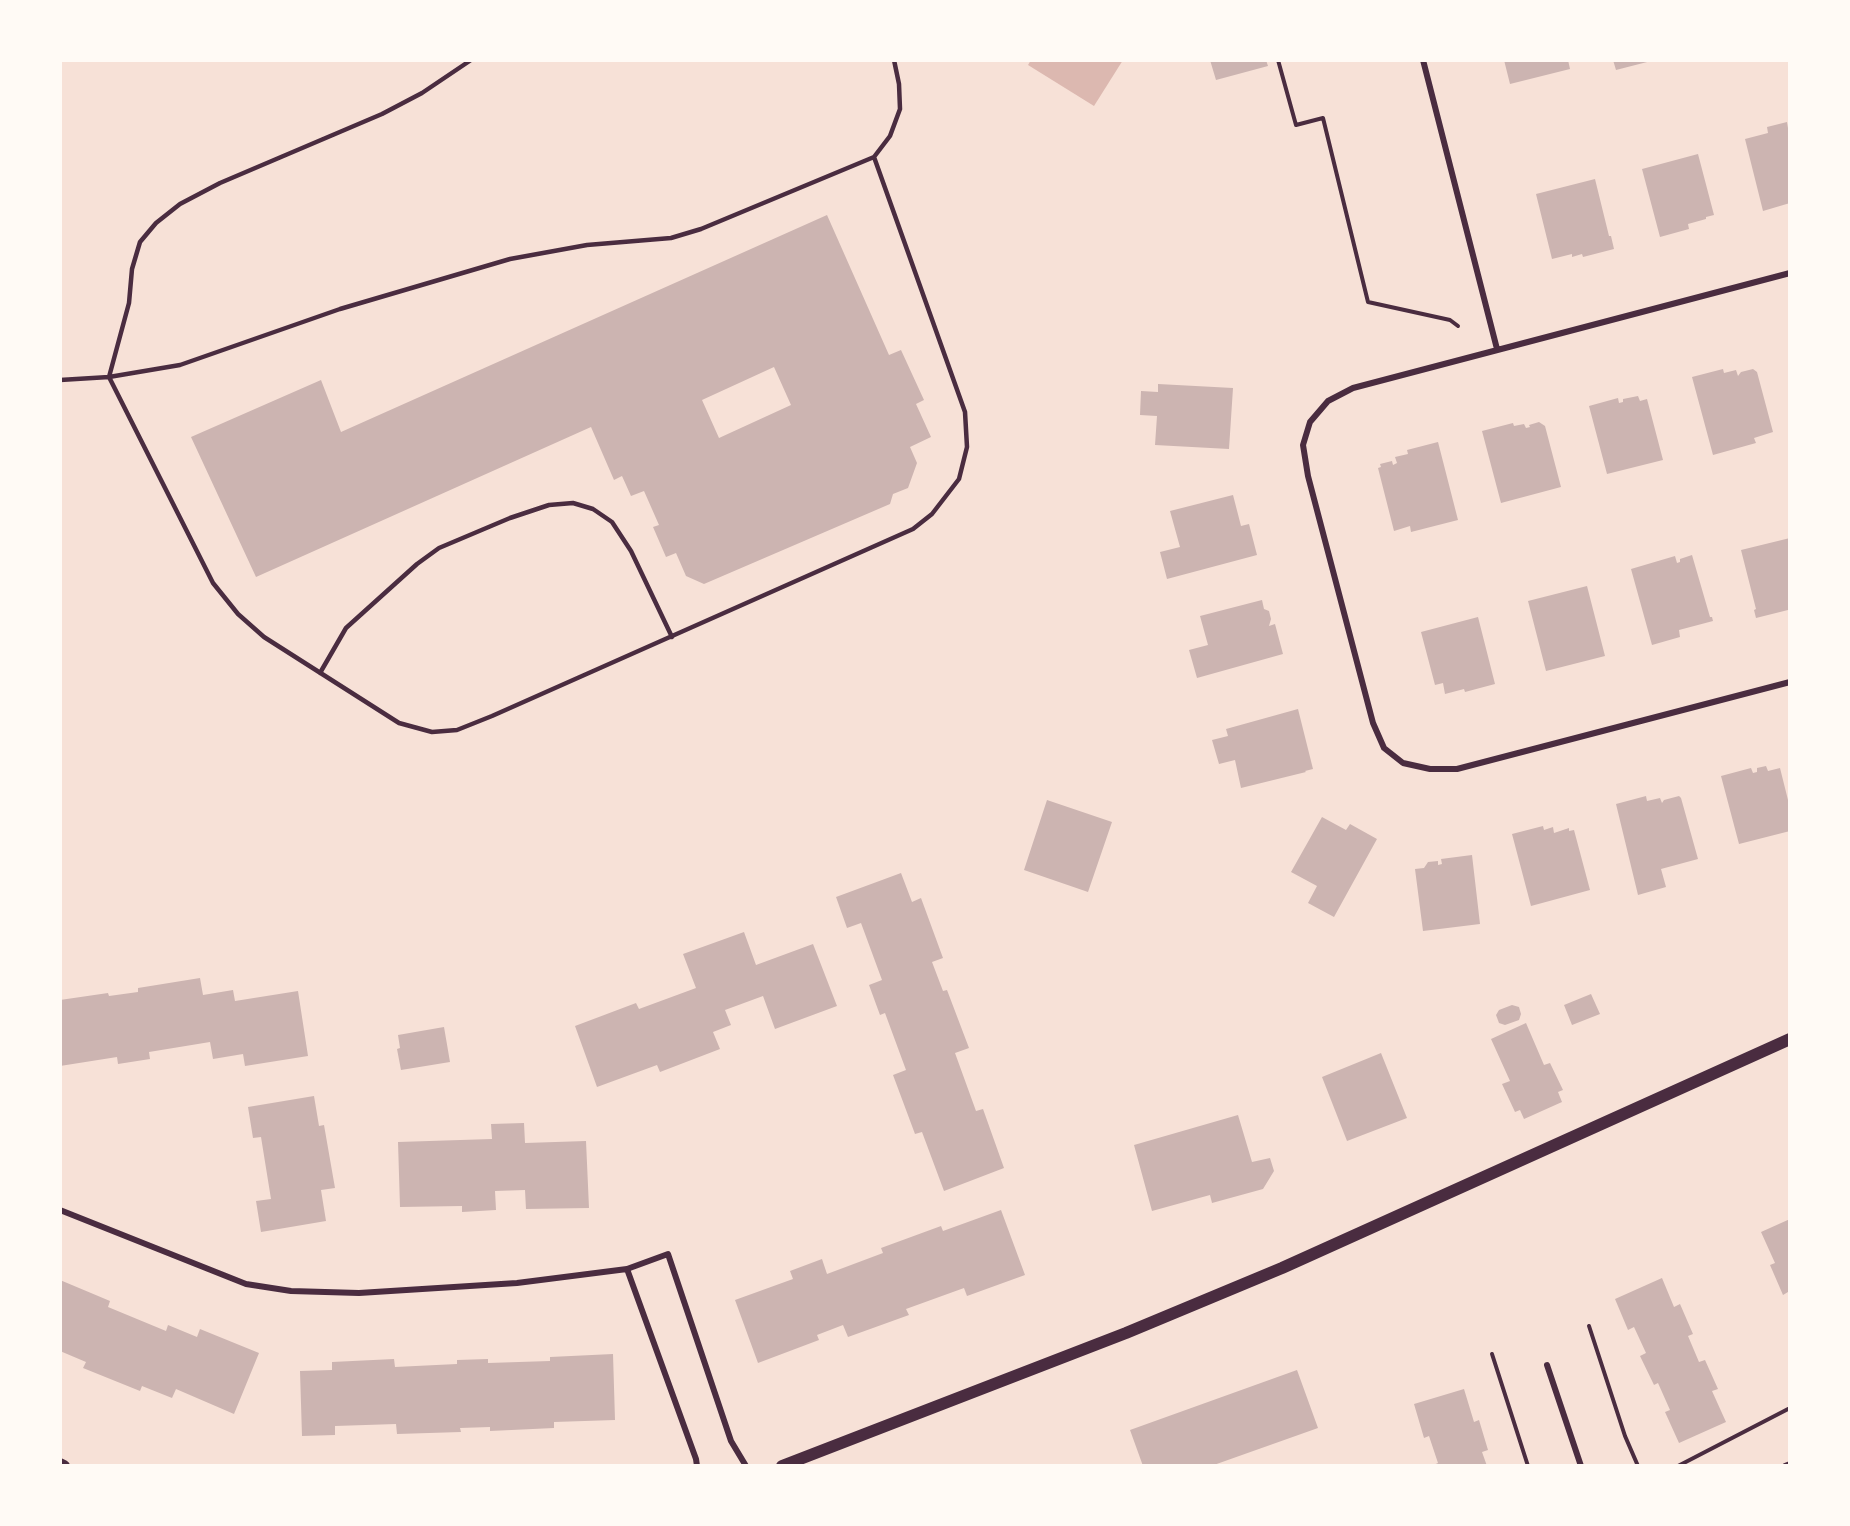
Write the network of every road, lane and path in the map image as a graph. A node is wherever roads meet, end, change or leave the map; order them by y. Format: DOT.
graph roads {
  1 [pos="471,60"];
  2 [pos="894,60"];
  3 [pos="1278,60"];
  4 [pos="1423,60"];
  5 [pos="874,157"];
  6 [pos="1790,273"];
  7 [pos="1458,326"];
  8 [pos="1497,349"];
  9 [pos="109,377"];
  10 [pos="60,381"];
  11 [pos="672,637"];
  12 [pos="320,673"];
  13 [pos="1790,682"];
  14 [pos="1790,1039"];
  15 [pos="60,1210"];
  16 [pos="627,1269"];
  17 [pos="1589,1326"];
  18 [pos="1492,1353"];
  19 [pos="1547,1365"];
  20 [pos="1790,1408"];
  21 [pos="60,1464"];
  22 [pos="1790,1464"];
  23 [pos="64,1466"];
  24 [pos="697,1466"];
  25 [pos="746,1466"];
  26 [pos="782,1466"];
  27 [pos="1528,1466"];
  28 [pos="1581,1466"];
  29 [pos="1638,1466"];
  30 [pos="1678,1466"];
  31 [pos="1785,1466"];
  1 -- 9 [label="lane"];
  2 -- 5 [label="lane"];
  3 -- 7 [label="path"];
  4 -- 8 [label="street"];
  5 -- 9 [label="lane"];
  5 -- 11 [label="lane"];
  6 -- 8 [label="street"];
  8 -- 13 [label="street"];
  9 -- 10 [label="lane"];
  9 -- 12 [label="lane"];
  11 -- 12 [label="lane"];
  11 -- 12 [label="lane"];
  14 -- 26 [label="main road"];
  15 -- 16 [label="street"];
  16 -- 24 [label="street"];
  16 -- 25 [label="street"];
  17 -- 29 [label="path"];
  18 -- 27 [label="path"];
  19 -- 28 [label="street"];
  20 -- 30 [label="path"];
  21 -- 23 [label="main road"];
  22 -- 31 [label="street"];
}
